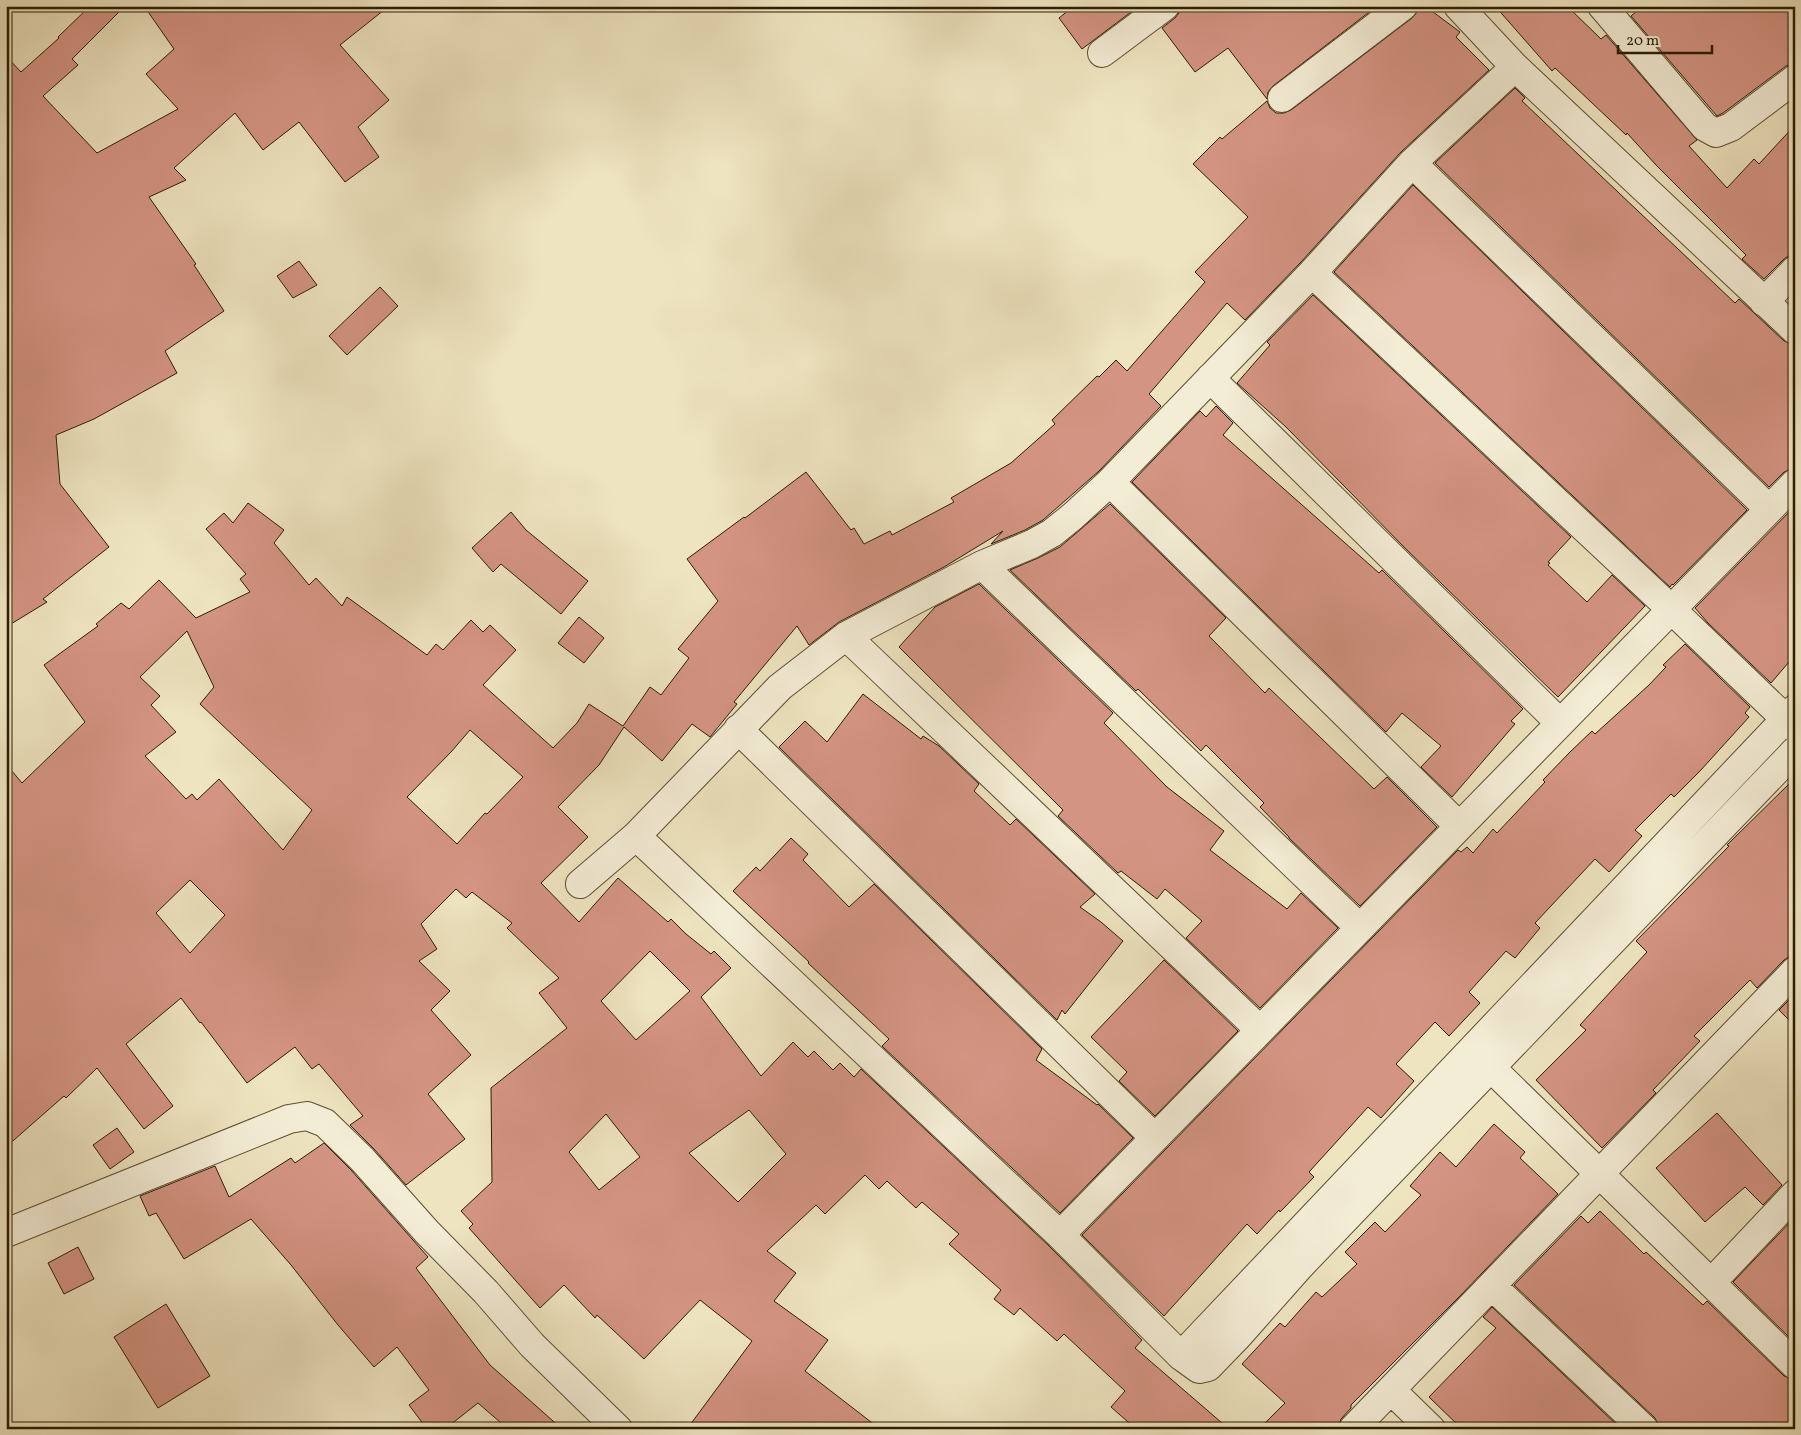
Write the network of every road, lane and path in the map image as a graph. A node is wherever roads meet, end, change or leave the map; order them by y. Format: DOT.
graph roads {
  1 [pos="1165,6"];
  2 [pos="1402,6"];
  3 [pos="1458,6"];
  4 [pos="1610,9"];
  5 [pos="1102,53"];
  6 [pos="1515,67"];
  7 [pos="1795,79"];
  8 [pos="1282,98"];
  9 [pos="1412,163"];
  10 [pos="1795,270"];
  11 [pos="1312,273"];
  12 [pos="1764,302"];
  13 [pos="1795,330"];
  14 [pos="1210,378"];
  15 [pos="1110,482"];
  16 [pos="1795,483"];
  17 [pos="1769,509"];
  18 [pos="982,565"];
  19 [pos="1671,609"];
  20 [pos="846,636"];
  21 [pos="1792,719"];
  22 [pos="1560,723"];
  23 [pos="738,729"];
  24 [pos="1795,751"];
  25 [pos="1460,826"];
  26 [pos="636,836"];
  27 [pos="580,884"];
  28 [pos="1360,928"];
  29 [pos="1795,971"];
  30 [pos="1260,1030"];
  31 [pos="1481,1058"];
  32 [pos="1155,1138"];
  33 [pos="1600,1173"];
  34 [pos="1795,1194"];
  35 [pos="6,1233"];
  36 [pos="1060,1235"];
  37 [pos="1712,1283"];
  38 [pos="1492,1286"];
  39 [pos="1795,1365"];
  40 [pos="1391,1390"];
  41 [pos="618,1429"];
  42 [pos="1353,1429"];
  43 [pos="1431,1429"];
  44 [pos="1644,1429"];
  1 -- 5 [label="street"];
  2 -- 8 [label="street"];
  3 -- 6 [label="street"];
  4 -- 7 [label="street"];
  6 -- 9 [label="street"];
  6 -- 12 [label="street"];
  9 -- 11 [label="street"];
  9 -- 17 [label="street"];
  10 -- 12 [label="street"];
  11 -- 14 [label="street"];
  11 -- 19 [label="street"];
  12 -- 13 [label="street"];
  14 -- 15 [label="street"];
  14 -- 22 [label="street"];
  15 -- 18 [label="street"];
  15 -- 25 [label="street"];
  16 -- 17 [label="street"];
  17 -- 19 [label="street"];
  18 -- 20 [label="street"];
  18 -- 28 [label="street"];
  19 -- 21 [label="street"];
  19 -- 22 [label="street"];
  20 -- 23 [label="street"];
  20 -- 30 [label="street"];
  21 -- 31 [label="street"];
  22 -- 25 [label="street"];
  23 -- 26 [label="street"];
  23 -- 32 [label="street"];
  24 -- 31 [label="street"];
  25 -- 28 [label="street"];
  26 -- 27 [label="street"];
  26 -- 36 [label="street"];
  28 -- 30 [label="street"];
  29 -- 33 [label="street"];
  30 -- 32 [label="street"];
  31 -- 33 [label="street"];
  31 -- 36 [label="street"];
  32 -- 36 [label="street"];
  33 -- 37 [label="street"];
  33 -- 38 [label="street"];
  34 -- 37 [label="street"];
  35 -- 41 [label="street"];
  37 -- 39 [label="street"];
  38 -- 40 [label="street"];
  38 -- 44 [label="street"];
  40 -- 42 [label="street"];
  40 -- 43 [label="street"];
}
